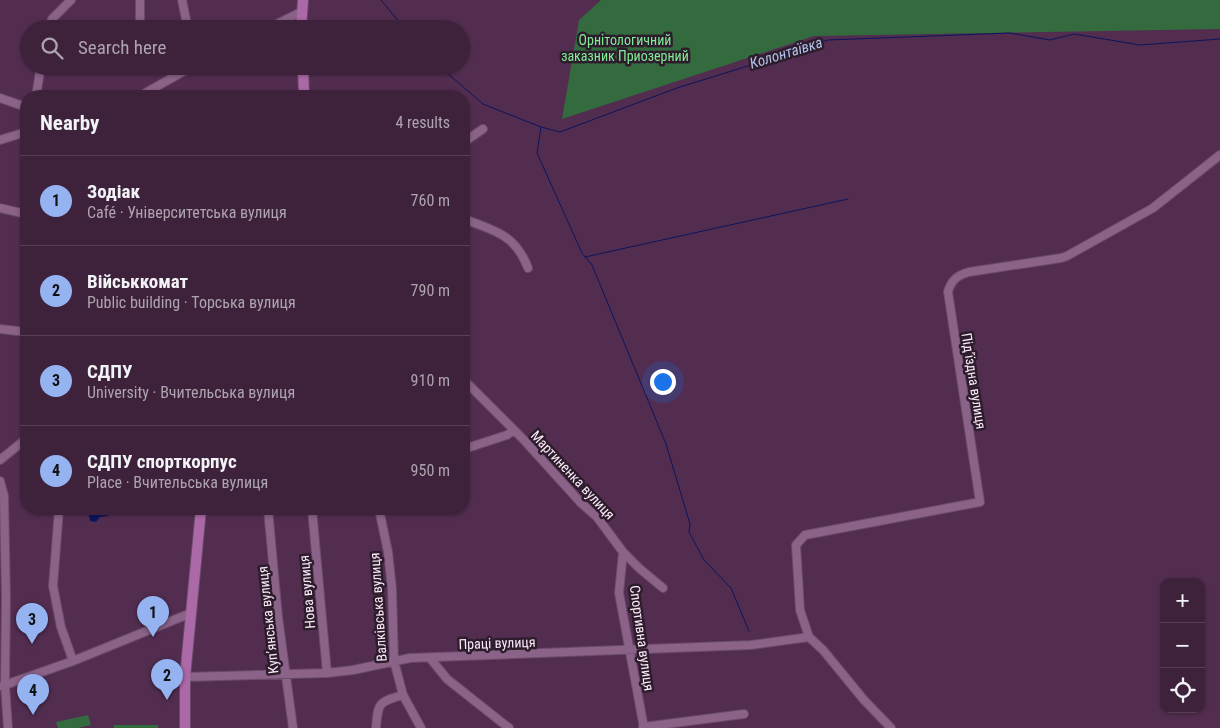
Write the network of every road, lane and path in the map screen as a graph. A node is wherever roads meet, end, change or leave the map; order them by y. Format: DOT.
graph roads {
  1 [pos="71,0"];
  2 [pos="140,0"];
  3 [pos="182,0"];
  4 [pos="303,0"];
  5 [pos="301,12"];
  6 [pos="52,20"];
  7 [pos="140,20"];
  8 [pos="186,20"];
  9 [pos="285,20"];
  10 [pos="301,20"];
  11 [pos="40,75"];
  12 [pos="177,75"];
  13 [pos="303,75"];
  14 [pos="37,90"];
  15 [pos="151,90"];
  16 [pos="304,90"];
  17 [pos="0,98"];
  18 [pos="20,105"];
  19 [pos="484,129"];
  20 [pos="20,134"];
  21 [pos="470,138"];
  22 [pos="0,140"];
  23 [pos="1220,155"];
  24 [pos="0,208"];
  25 [pos="20,213"];
  26 [pos="470,221"];
  27 [pos="528,268"];
  28 [pos="0,329"];
  29 [pos="20,331"];
  30 [pos="470,386"];
  31 [pos="514,430"];
  32 [pos="20,444"];
  33 [pos="470,447"];
  34 [pos="0,460"];
  35 [pos="0,481"];
  36 [pos="58,515"];
  37 [pos="200,515"];
  38 [pos="269,515"];
  39 [pos="313,515"];
  40 [pos="380,515"];
  41 [pos="623,552"];
  42 [pos="663,588"];
  43 [pos="191,613"];
  44 [pos="810,637"];
  45 [pos="3,645"];
  46 [pos="628,649"];
  47 [pos="430,658"];
  48 [pos="73,661"];
  49 [pos="394,662"];
  50 [pos="287,673"];
  51 [pos="327,673"];
  52 [pos="185,677"];
  53 [pos="2,686"];
  54 [pos="402,695"];
  55 [pos="744,714"];
  56 [pos="8,728"];
  57 [pos="185,728"];
  58 [pos="293,728"];
  59 [pos="376,728"];
  60 [pos="421,728"];
  61 [pos="509,728"];
  62 [pos="643,728"];
  63 [pos="891,728"];
  1 -- 6 [label="street"];
  2 -- 7 [label="street"];
  3 -- 8 [label="street"];
  4 -- 5 [label="main road"];
  5 -- 9 [label="street"];
  5 -- 10 [label="main road"];
  11 -- 14 [label="street"];
  12 -- 15 [label="street"];
  13 -- 16 [label="main road"];
  17 -- 18 [label="street"];
  19 -- 21 [label="street"];
  20 -- 22 [label="street"];
  23 -- 44 [label="street, Під’їздна вулиця"];
  24 -- 25 [label="street"];
  26 -- 27 [label="street"];
  28 -- 29 [label="street"];
  30 -- 31 [label="street, Мартиненка вулиця"];
  31 -- 33 [label="street"];
  31 -- 41 [label="street, Мартиненка вулиця"];
  32 -- 34 [label="street"];
  35 -- 45 [label="street"];
  36 -- 48 [label="street"];
  37 -- 43 [label="main road"];
  38 -- 50 [label="street, Куп’янська вулиця"];
  39 -- 51 [label="street, Нова вулиця"];
  40 -- 49 [label="street, Валківська вулиця"];
  41 -- 42 [label="street, Мартиненка вулиця"];
  41 -- 46 [label="street, Спортивна вулиця"];
  43 -- 48 [label="street"];
  43 -- 52 [label="main road"];
  44 -- 46 [label="street, Праці вулиця"];
  44 -- 63 [label="street"];
  45 -- 53 [label="street"];
  46 -- 47 [label="street, Праці вулиця"];
  46 -- 62 [label="street, Спортивна вулиця"];
  47 -- 49 [label="street, Праці вулиця"];
  47 -- 61 [label="street"];
  48 -- 53 [label="street"];
  49 -- 51 [label="street, Праці вулиця"];
  49 -- 54 [label="street, Валківська вулиця"];
  50 -- 51 [label="street, Праці вулиця"];
  50 -- 52 [label="street, Праці вулиця"];
  50 -- 58 [label="street, Куп’янська вулиця"];
  52 -- 57 [label="main road"];
  53 -- 56 [label="street"];
  54 -- 59 [label="street"];
  54 -- 60 [label="street, Валківська вулиця"];
  55 -- 62 [label="street"];
}
